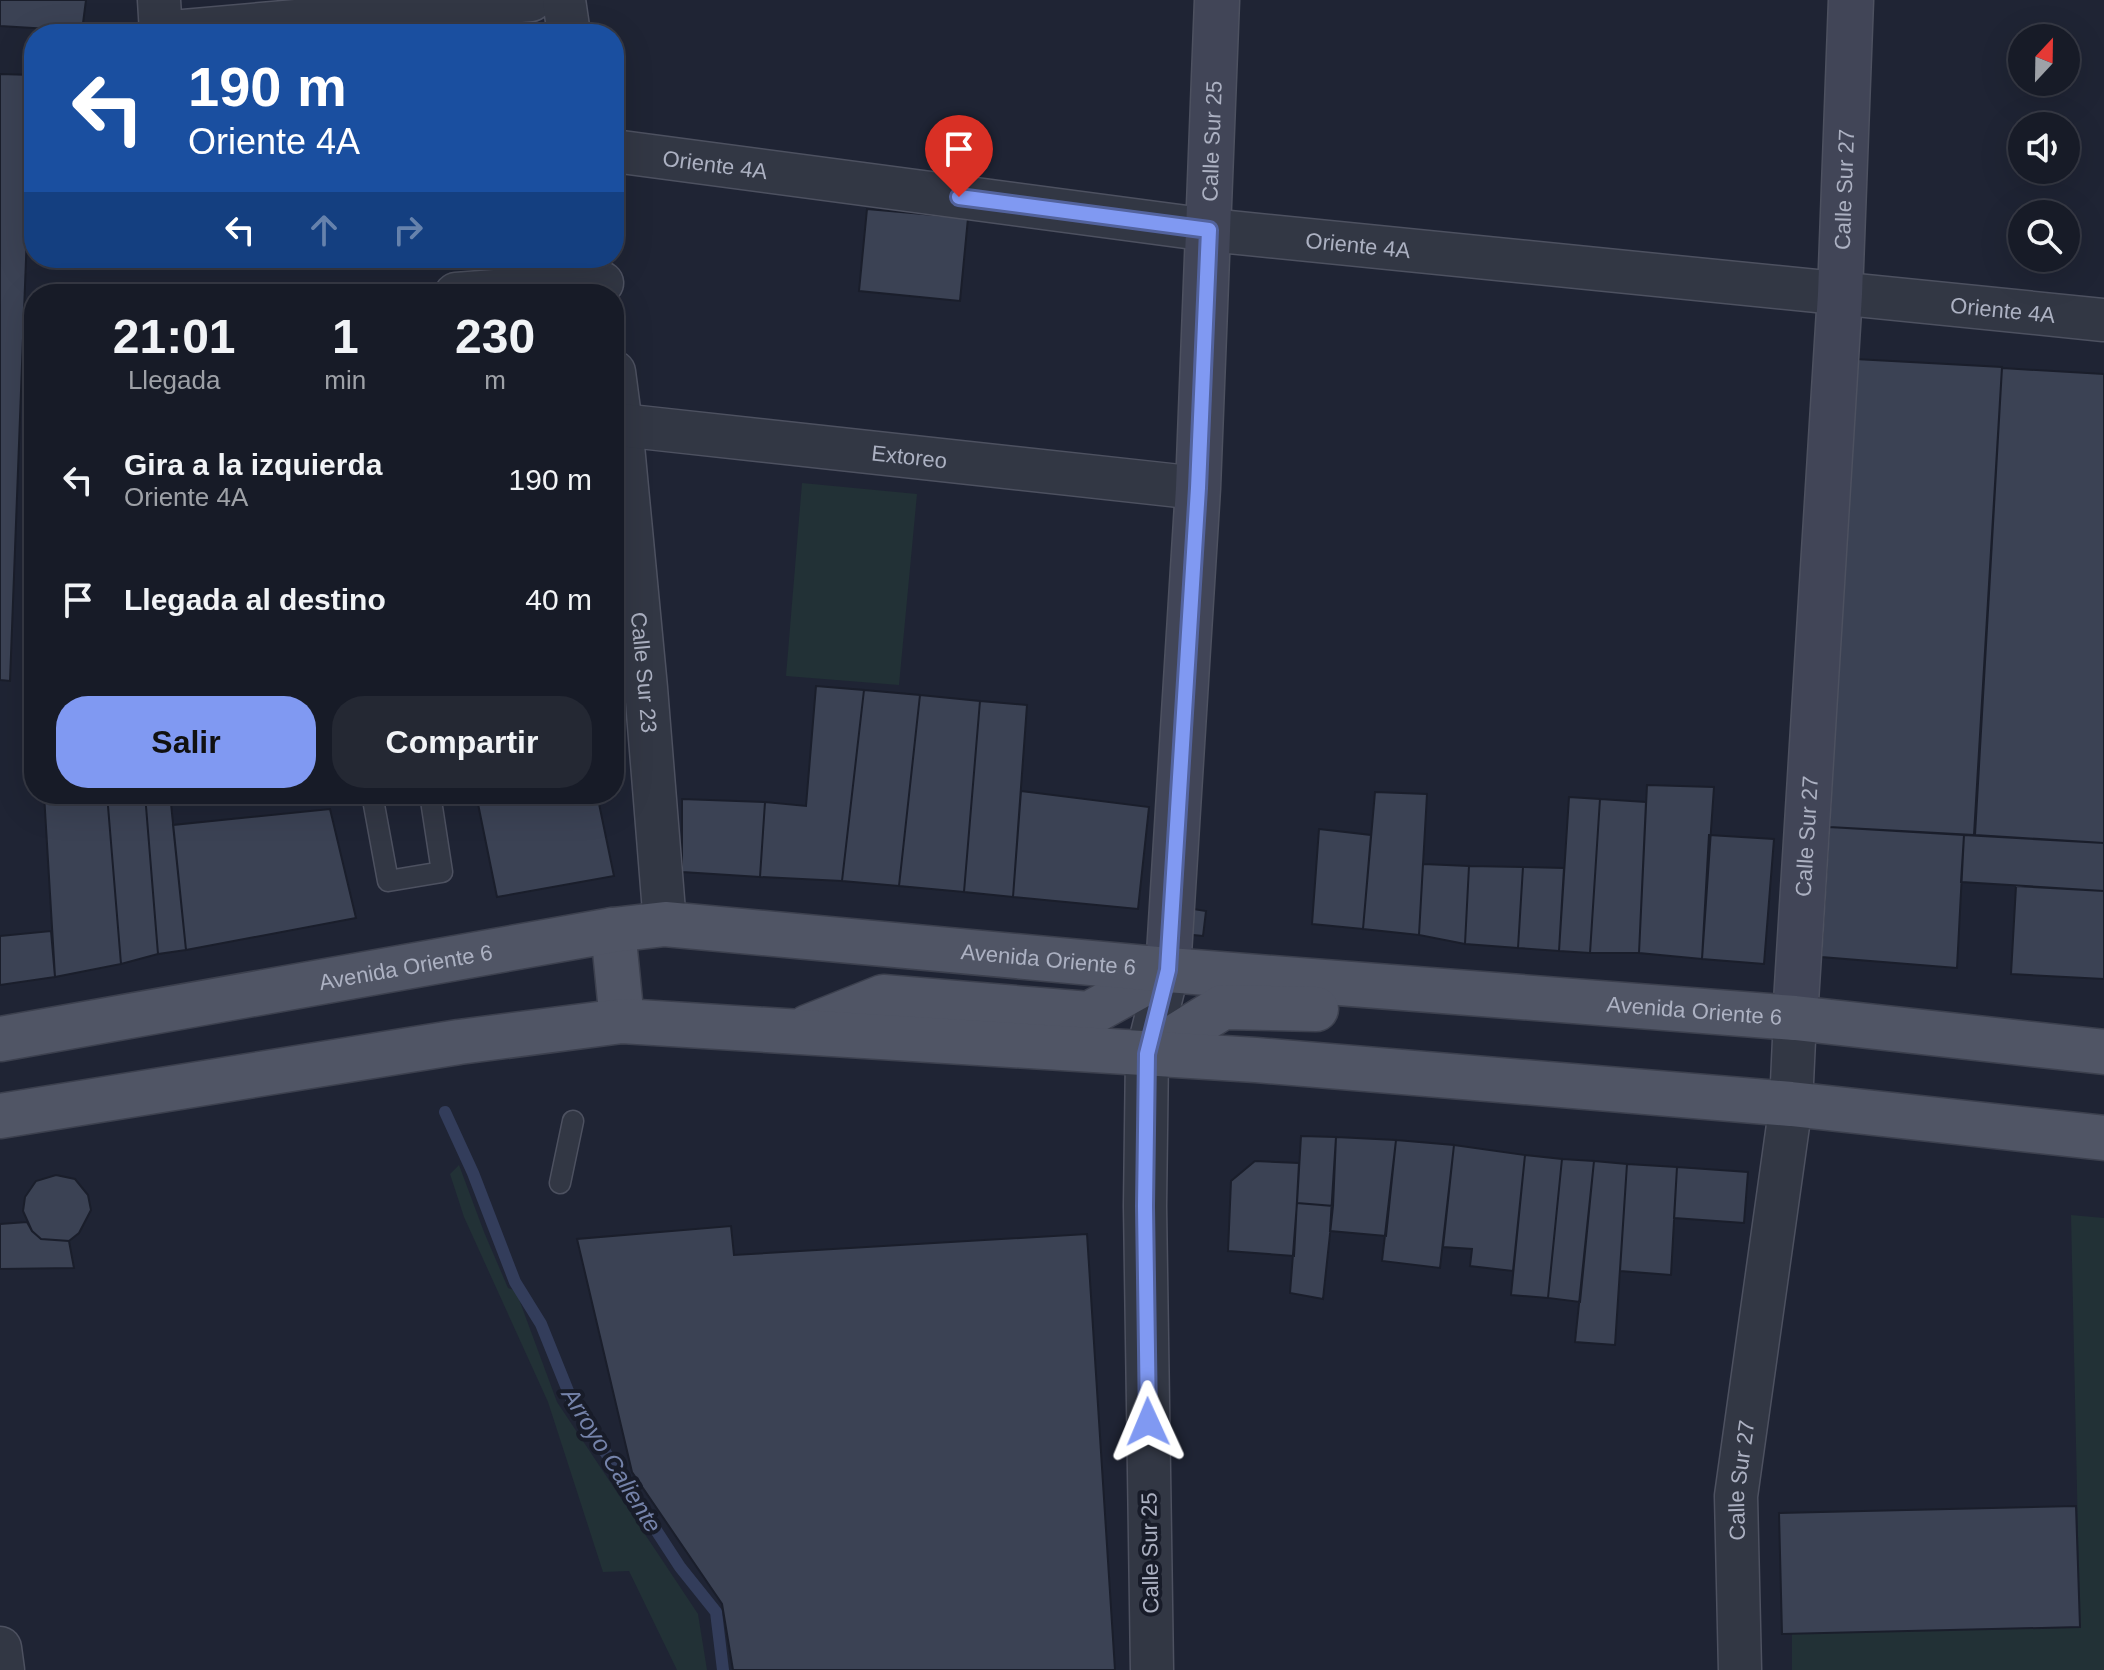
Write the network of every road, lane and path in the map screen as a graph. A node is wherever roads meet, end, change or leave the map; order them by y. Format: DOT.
graph roads {
  1 [pos="531,0"];
  2 [pos="564,0"];
  3 [pos="1217,0"];
  4 [pos="1851,0"];
  5 [pos="160,16"];
  6 [pos="568,24"];
  7 [pos="624,152"];
  8 [pos="1209,230"];
  9 [pos="601,278"];
  10 [pos="547,284"];
  11 [pos="1840,294"];
  12 [pos="2104,320"];
  13 [pos="624,425"];
  14 [pos="1198,488"];
  15 [pos="624,514"];
  16 [pos="630,692"];
  17 [pos="374,804"];
  18 [pos="432,804"];
  19 [pos="665,924"];
  20 [pos="613,930"];
  21 [pos="1168,970"];
  22 [pos="1422,990"];
  23 [pos="1795,1018"];
  24 [pos="622,1021"];
  25 [pos="796,1031"];
  26 [pos="0,1039"];
  27 [pos="2104,1052"];
  28 [pos="1147,1054"];
  29 [pos="1791,1104"];
  30 [pos="0,1116"];
  31 [pos="573,1121"];
  32 [pos="2104,1138"];
  33 [pos="560,1183"];
  34 [pos="0,1648"];
  35 [pos="3,1670"];
  36 [pos="1152,1670"];
  37 [pos="1740,1670"];
  1 -- 5 [label="street"];
  2 -- 6 [label="street"];
  3 -- 8 [label="street, Calle Sur 25"];
  4 -- 11 [label="street, Calle Sur 27"];
  7 -- 8 [label="street, Oriente 4A"];
  8 -- 11 [label="street, Oriente 4A"];
  8 -- 14 [label="street, Calle Sur 25"];
  9 -- 10 [label="street"];
  11 -- 12 [label="street, Oriente 4A"];
  11 -- 23 [label="street, Calle Sur 27"];
  13 -- 14 [label="street, Extoreo"];
  14 -- 21 [label="street, Calle Sur 25"];
  15 -- 16 [label="street, Calle Sur 23"];
  16 -- 19 [label="street, Calle Sur 23"];
  17 -- 18 [label="lane"];
  19 -- 20 [label="main road, Avenida Oriente 6"];
  19 -- 21 [label="main road, Avenida Oriente 6"];
  20 -- 24 [label="main road"];
  20 -- 26 [label="main road, Avenida Oriente 6"];
  21 -- 22 [label="main road, Avenida Oriente 6"];
  21 -- 25 [label="main road"];
  21 -- 28 [label="street, Calle Sur 25"];
  22 -- 23 [label="main road, Avenida Oriente 6"];
  22 -- 28 [label="main road"];
  23 -- 27 [label="main road, Avenida Oriente 6"];
  23 -- 29 [label="street, Calle Sur 27"];
  24 -- 25 [label="main road"];
  24 -- 30 [label="main road"];
  25 -- 28 [label="main road"];
  28 -- 29 [label="main road"];
  28 -- 36 [label="street, Calle Sur 25"];
  29 -- 32 [label="main road"];
  29 -- 37 [label="street, Calle Sur 27"];
  31 -- 33 [label="lane"];
  34 -- 35 [label="street"];
}
